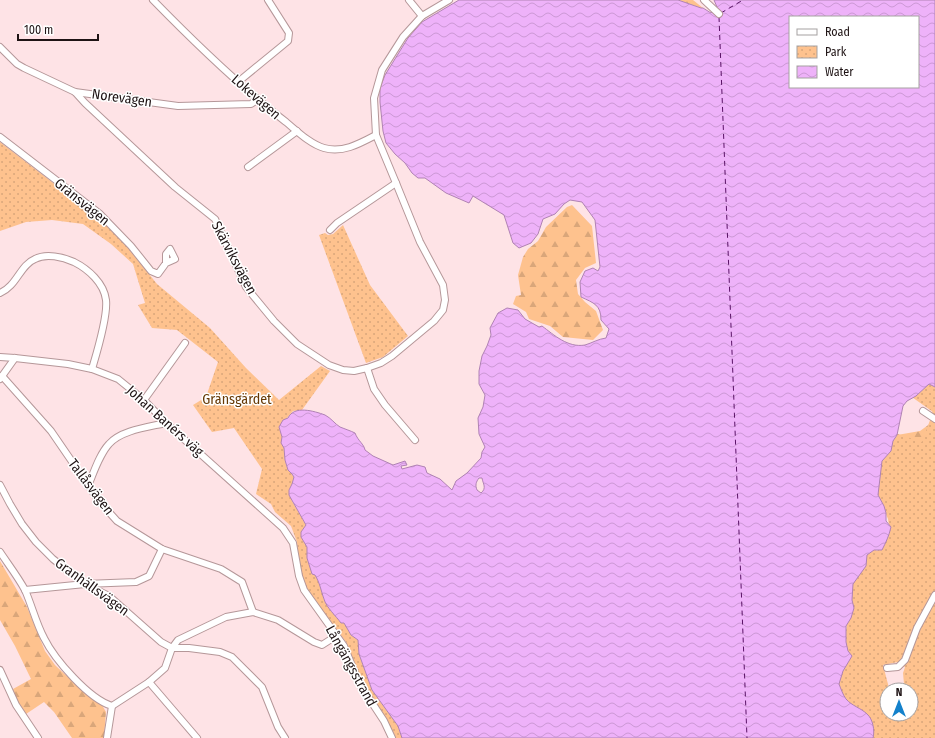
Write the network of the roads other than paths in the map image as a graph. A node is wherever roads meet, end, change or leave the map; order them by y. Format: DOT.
graph roads {
  1 [pos="153,0"];
  2 [pos="268,0"];
  3 [pos="409,0"];
  4 [pos="449,0"];
  5 [pos="704,0"];
  6 [pos="719,14"];
  7 [pos="422,16"];
  8 [pos="0,47"];
  9 [pos="238,82"];
  10 [pos="75,92"];
  11 [pos="257,100"];
  12 [pos="297,131"];
  13 [pos="376,135"];
  14 [pos="0,137"];
  15 [pos="248,167"];
  16 [pos="396,183"];
  17 [pos="330,230"];
  18 [pos="166,263"];
  19 [pos="0,292"];
  20 [pos="185,343"];
  21 [pos="0,357"];
  22 [pos="15,358"];
  23 [pos="367,368"];
  24 [pos="92,369"];
  25 [pos="1,378"];
  26 [pos="144,400"];
  27 [pos="923,411"];
  28 [pos="935,419"];
  29 [pos="166,423"];
  30 [pos="415,440"];
  31 [pos="0,485"];
  32 [pos="88,486"];
  33 [pos="283,528"];
  34 [pos="162,549"];
  35 [pos="0,552"];
  36 [pos="85,584"];
  37 [pos="25,590"];
  38 [pos="935,595"];
  39 [pos="253,612"];
  40 [pos="336,636"];
  41 [pos="172,648"];
  42 [pos="888,668"];
  43 [pos="0,670"];
  44 [pos="149,682"];
  45 [pos="112,706"];
  46 [pos="38,738"];
  47 [pos="107,738"];
  48 [pos="197,738"];
  49 [pos="284,738"];
  50 [pos="392,738"];
  1 -- 9 [label="street, Lokevägen"];
  2 -- 9 [label="street"];
  3 -- 7 [label="street"];
  4 -- 7 [label="street, Skärviksvägen"];
  5 -- 6 [label="street"];
  7 -- 13 [label="street, Skärviksvägen"];
  8 -- 10 [label="street, Norevägen"];
  9 -- 11 [label="street, Lokevägen"];
  10 -- 11 [label="street, Norevägen"];
  10 -- 23 [label="street, Skärviksvägen"];
  11 -- 12 [label="street, Lokevägen"];
  12 -- 13 [label="street, Lokevägen"];
  12 -- 15 [label="street"];
  13 -- 16 [label="street, Skärviksvägen"];
  14 -- 18 [label="street, Gränsvägen"];
  16 -- 17 [label="street"];
  16 -- 23 [label="street, Skärviksvägen"];
  19 -- 24 [label="street"];
  20 -- 26 [label="street"];
  21 -- 22 [label="street, Johan Banérs väg"];
  22 -- 24 [label="street, Johan Banérs väg"];
  22 -- 25 [label="street"];
  23 -- 30 [label="street"];
  24 -- 26 [label="street, Johan Banérs väg"];
  25 -- 32 [label="street, Tallåsvägen"];
  26 -- 29 [label="street, Johan Banérs väg"];
  27 -- 28 [label="street"];
  29 -- 32 [label="street"];
  29 -- 33 [label="street, Johan Banérs väg"];
  31 -- 36 [label="street, Granhällsvägen"];
  32 -- 34 [label="street, Tallåsvägen"];
  33 -- 40 [label="street, Långängsstrand"];
  34 -- 36 [label="street"];
  34 -- 39 [label="street, Tallåsvägen"];
  35 -- 37 [label="street"];
  36 -- 37 [label="street"];
  36 -- 41 [label="street, Granhällsvägen"];
  37 -- 45 [label="street"];
  38 -- 42 [label="street"];
  39 -- 40 [label="street"];
  39 -- 41 [label="street"];
  40 -- 50 [label="street, Långängsstrand"];
  41 -- 44 [label="street"];
  41 -- 49 [label="street"];
  43 -- 46 [label="street"];
  44 -- 45 [label="street"];
  44 -- 48 [label="street"];
  45 -- 47 [label="street"];
}
